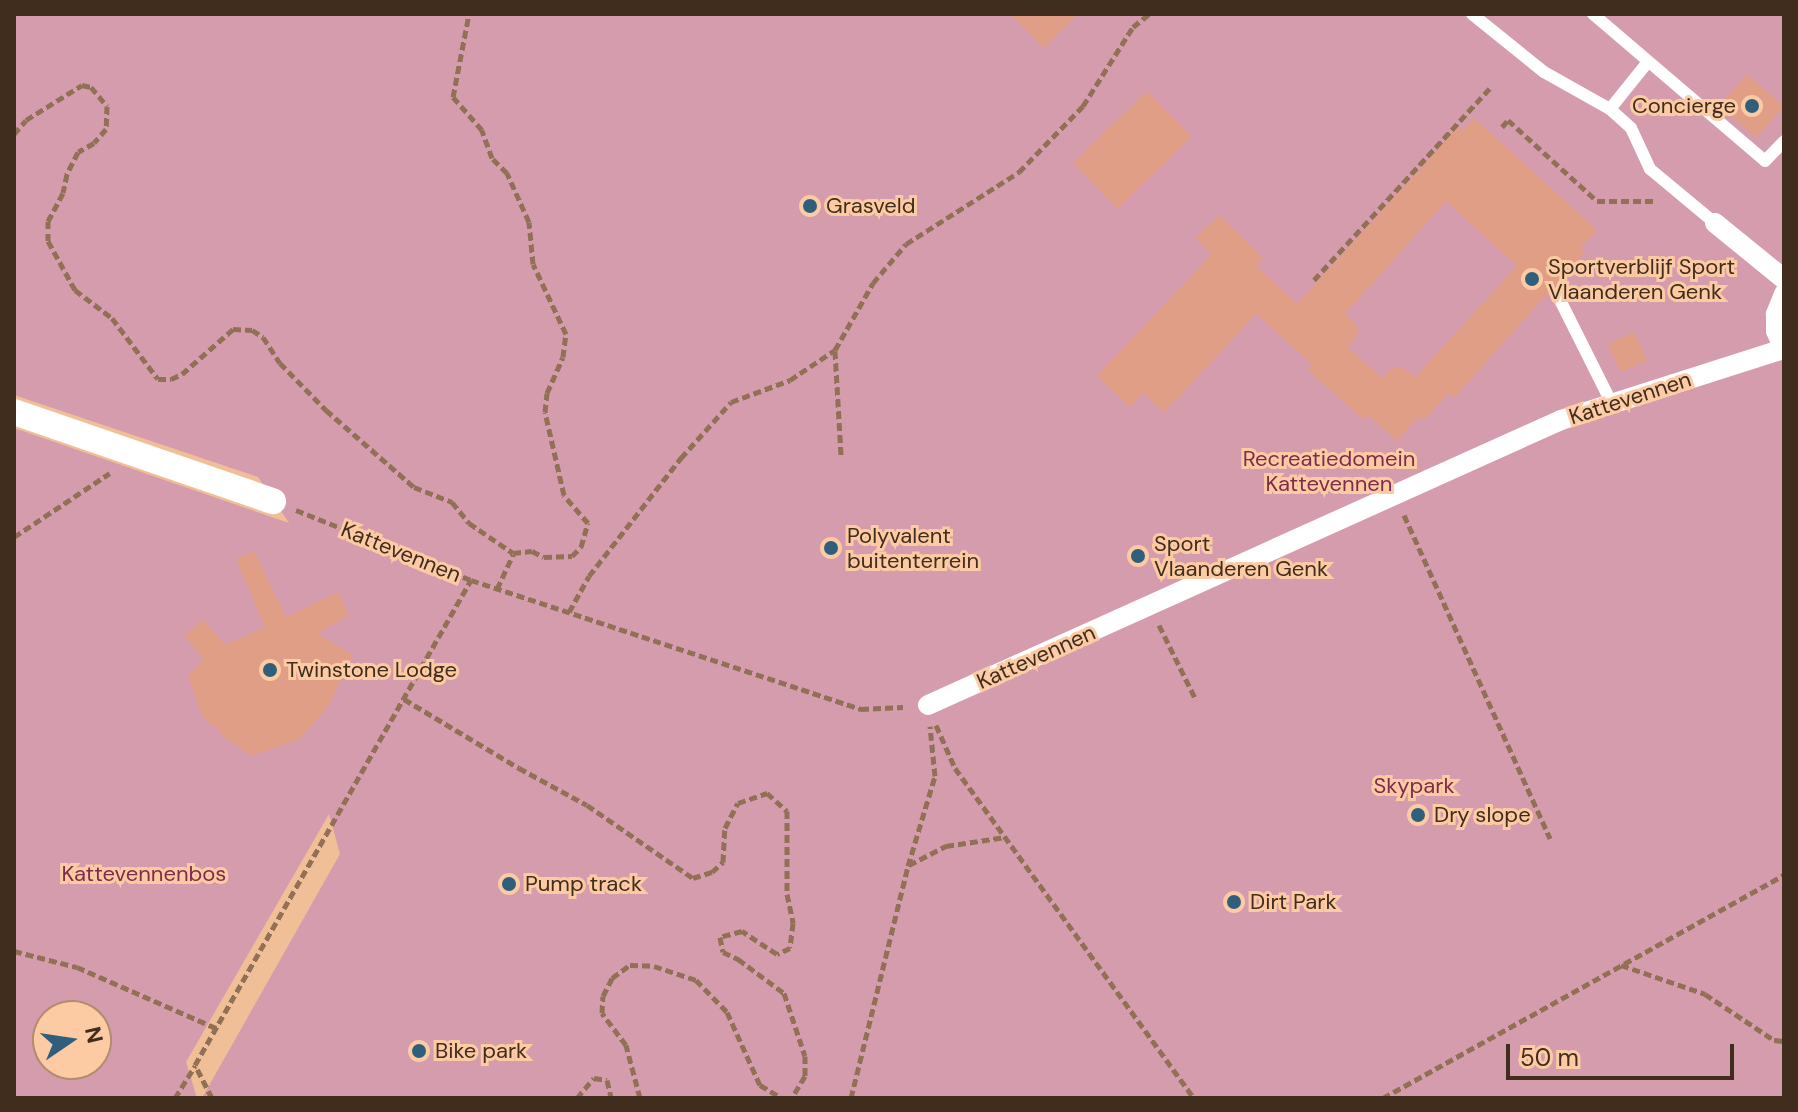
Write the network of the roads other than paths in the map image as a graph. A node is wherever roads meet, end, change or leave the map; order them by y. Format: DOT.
graph roads {
  1 [pos="1472,14"];
  2 [pos="1593,14"];
  3 [pos="1647,63"];
  4 [pos="1610,109"];
  5 [pos="1784,141"];
  6 [pos="1715,223"];
  7 [pos="1784,279"];
  8 [pos="1784,294"];
  9 [pos="1558,296"];
  10 [pos="1784,349"];
  11 [pos="1612,404"];
  12 [pos="14,412"];
  13 [pos="273,501"];
  14 [pos="928,705"];
  1 -- 4 [label="lane"];
  2 -- 3 [label="lane"];
  3 -- 4 [label="lane"];
  3 -- 5 [label="lane"];
  4 -- 6 [label="lane"];
  6 -- 7 [label="street"];
  8 -- 10 [label="street"];
  9 -- 11 [label="lane"];
  10 -- 11 [label="street, Kattevennen"];
  11 -- 14 [label="street, Kattevennen"];
  12 -- 13 [label="street"];
}
